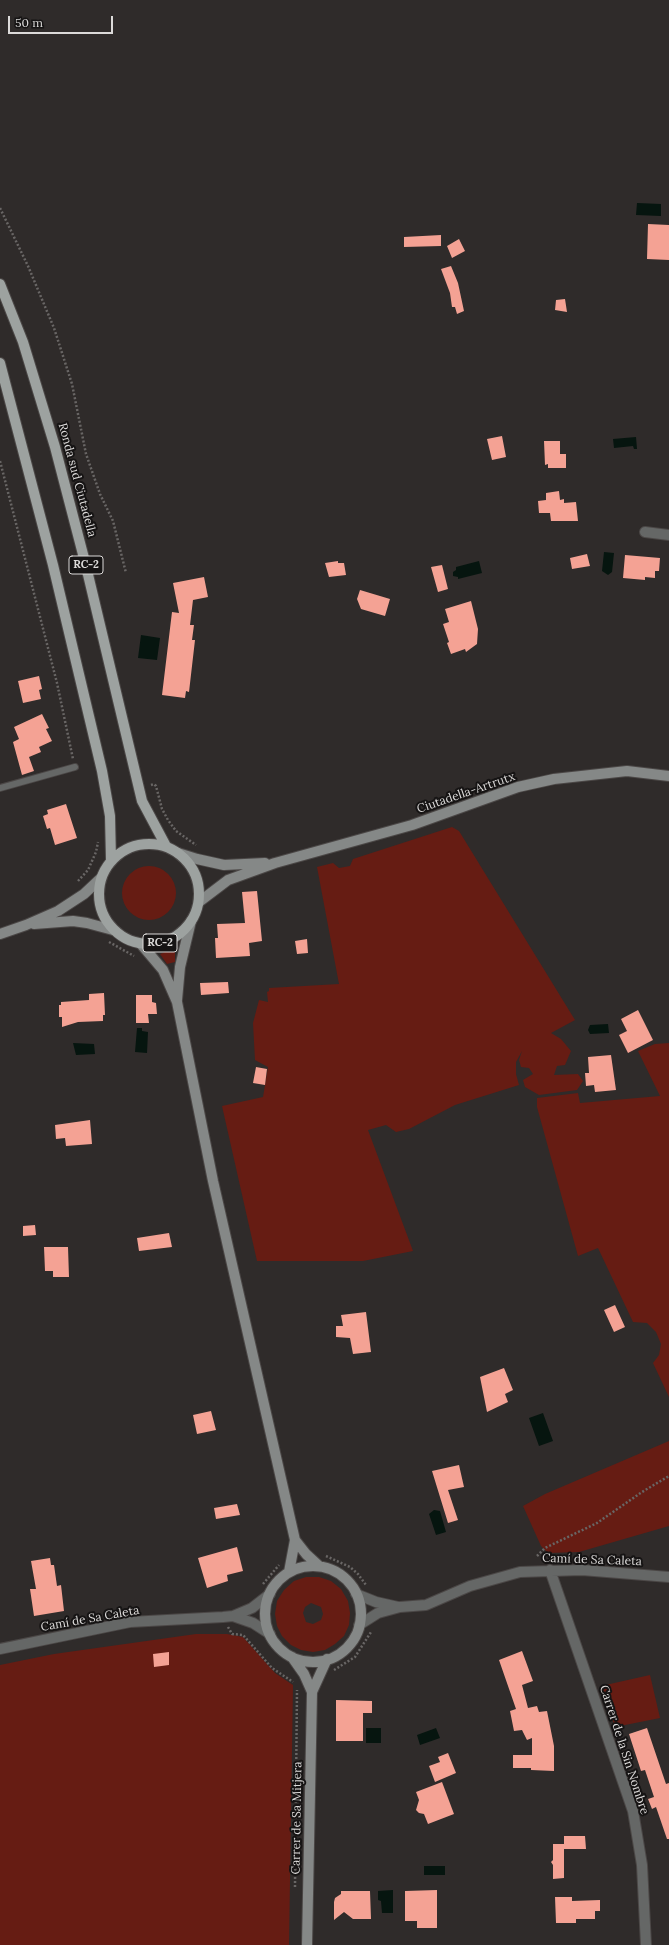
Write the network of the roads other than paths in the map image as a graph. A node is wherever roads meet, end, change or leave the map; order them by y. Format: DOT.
graph roads {
  1 [pos="0,284"];
  2 [pos="0,363"];
  3 [pos="645,532"];
  4 [pos="669,535"];
  5 [pos="75,767"];
  6 [pos="669,776"];
  7 [pos="0,788"];
  8 [pos="166,846"];
  9 [pos="178,853"];
  10 [pos="111,860"];
  11 [pos="275,863"];
  12 [pos="101,878"];
  13 [pos="199,902"];
  14 [pos="191,921"];
  15 [pos="26,925"];
  16 [pos="113,930"];
  17 [pos="0,934"];
  18 [pos="141,944"];
  19 [pos="177,1002"];
  20 [pos="295,1540"];
  21 [pos="319,1566"];
  22 [pos="550,1570"];
  23 [pos="289,1572"];
  24 [pos="669,1577"];
  25 [pos="270,1594"];
  26 [pos="356,1594"];
  27 [pos="400,1607"];
  28 [pos="233,1616"];
  29 [pos="359,1625"];
  30 [pos="270,1634"];
  31 [pos="0,1649"];
  32 [pos="292,1657"];
  33 [pos="327,1659"];
  34 [pos="312,1692"];
  35 [pos="307,1945"];
  36 [pos="646,1945"];
  1 -- 8 [label="main road, Ronda sud Ciutadella / RC-2"];
  2 -- 10 [label="main road, RC-2"];
  3 -- 4 [label="street"];
  5 -- 7 [label="lane"];
  6 -- 11 [label="street, Ciutadella-Artrutx"];
  8 -- 9 [label="main road, RC-2"];
  8 -- 10 [label="main road, RC-2"];
  9 -- 11 [label="street, Ciutadella-Artrutx"];
  9 -- 13 [label="main road, RC-2"];
  10 -- 12 [label="main road, RC-2"];
  11 -- 13 [label="street, Ciutadella-Artrutx"];
  12 -- 15 [label="street"];
  12 -- 16 [label="main road, RC-2"];
  13 -- 14 [label="main road, RC-2"];
  14 -- 18 [label="main road, RC-2"];
  14 -- 19 [label="street"];
  15 -- 16 [label="street"];
  15 -- 17 [label="street"];
  16 -- 18 [label="main road, RC-2"];
  18 -- 19 [label="street"];
  19 -- 20 [label="street"];
  20 -- 21 [label="street"];
  20 -- 23 [label="street"];
  21 -- 23 [label="street"];
  21 -- 26 [label="street"];
  22 -- 24 [label="street, Camí de Sa Caleta"];
  22 -- 27 [label="street, Camí de Sa Caleta"];
  22 -- 36 [label="street, Carrer de la Sin Nombre"];
  23 -- 25 [label="street"];
  25 -- 28 [label="street, Camí de Sa Caleta"];
  25 -- 30 [label="street"];
  26 -- 27 [label="street, Camí de Sa Caleta"];
  26 -- 29 [label="street"];
  27 -- 29 [label="street, Camí de Sa Caleta"];
  28 -- 30 [label="street, Camí de Sa Caleta"];
  28 -- 31 [label="street, Camí de Sa Caleta"];
  29 -- 33 [label="street"];
  30 -- 32 [label="street"];
  32 -- 33 [label="street"];
  32 -- 34 [label="street, Carrer de Sa Mitjera"];
  33 -- 34 [label="street, Carrer de Sa Mitjera"];
  34 -- 35 [label="street, Carrer de Sa Mitjera"];
}
